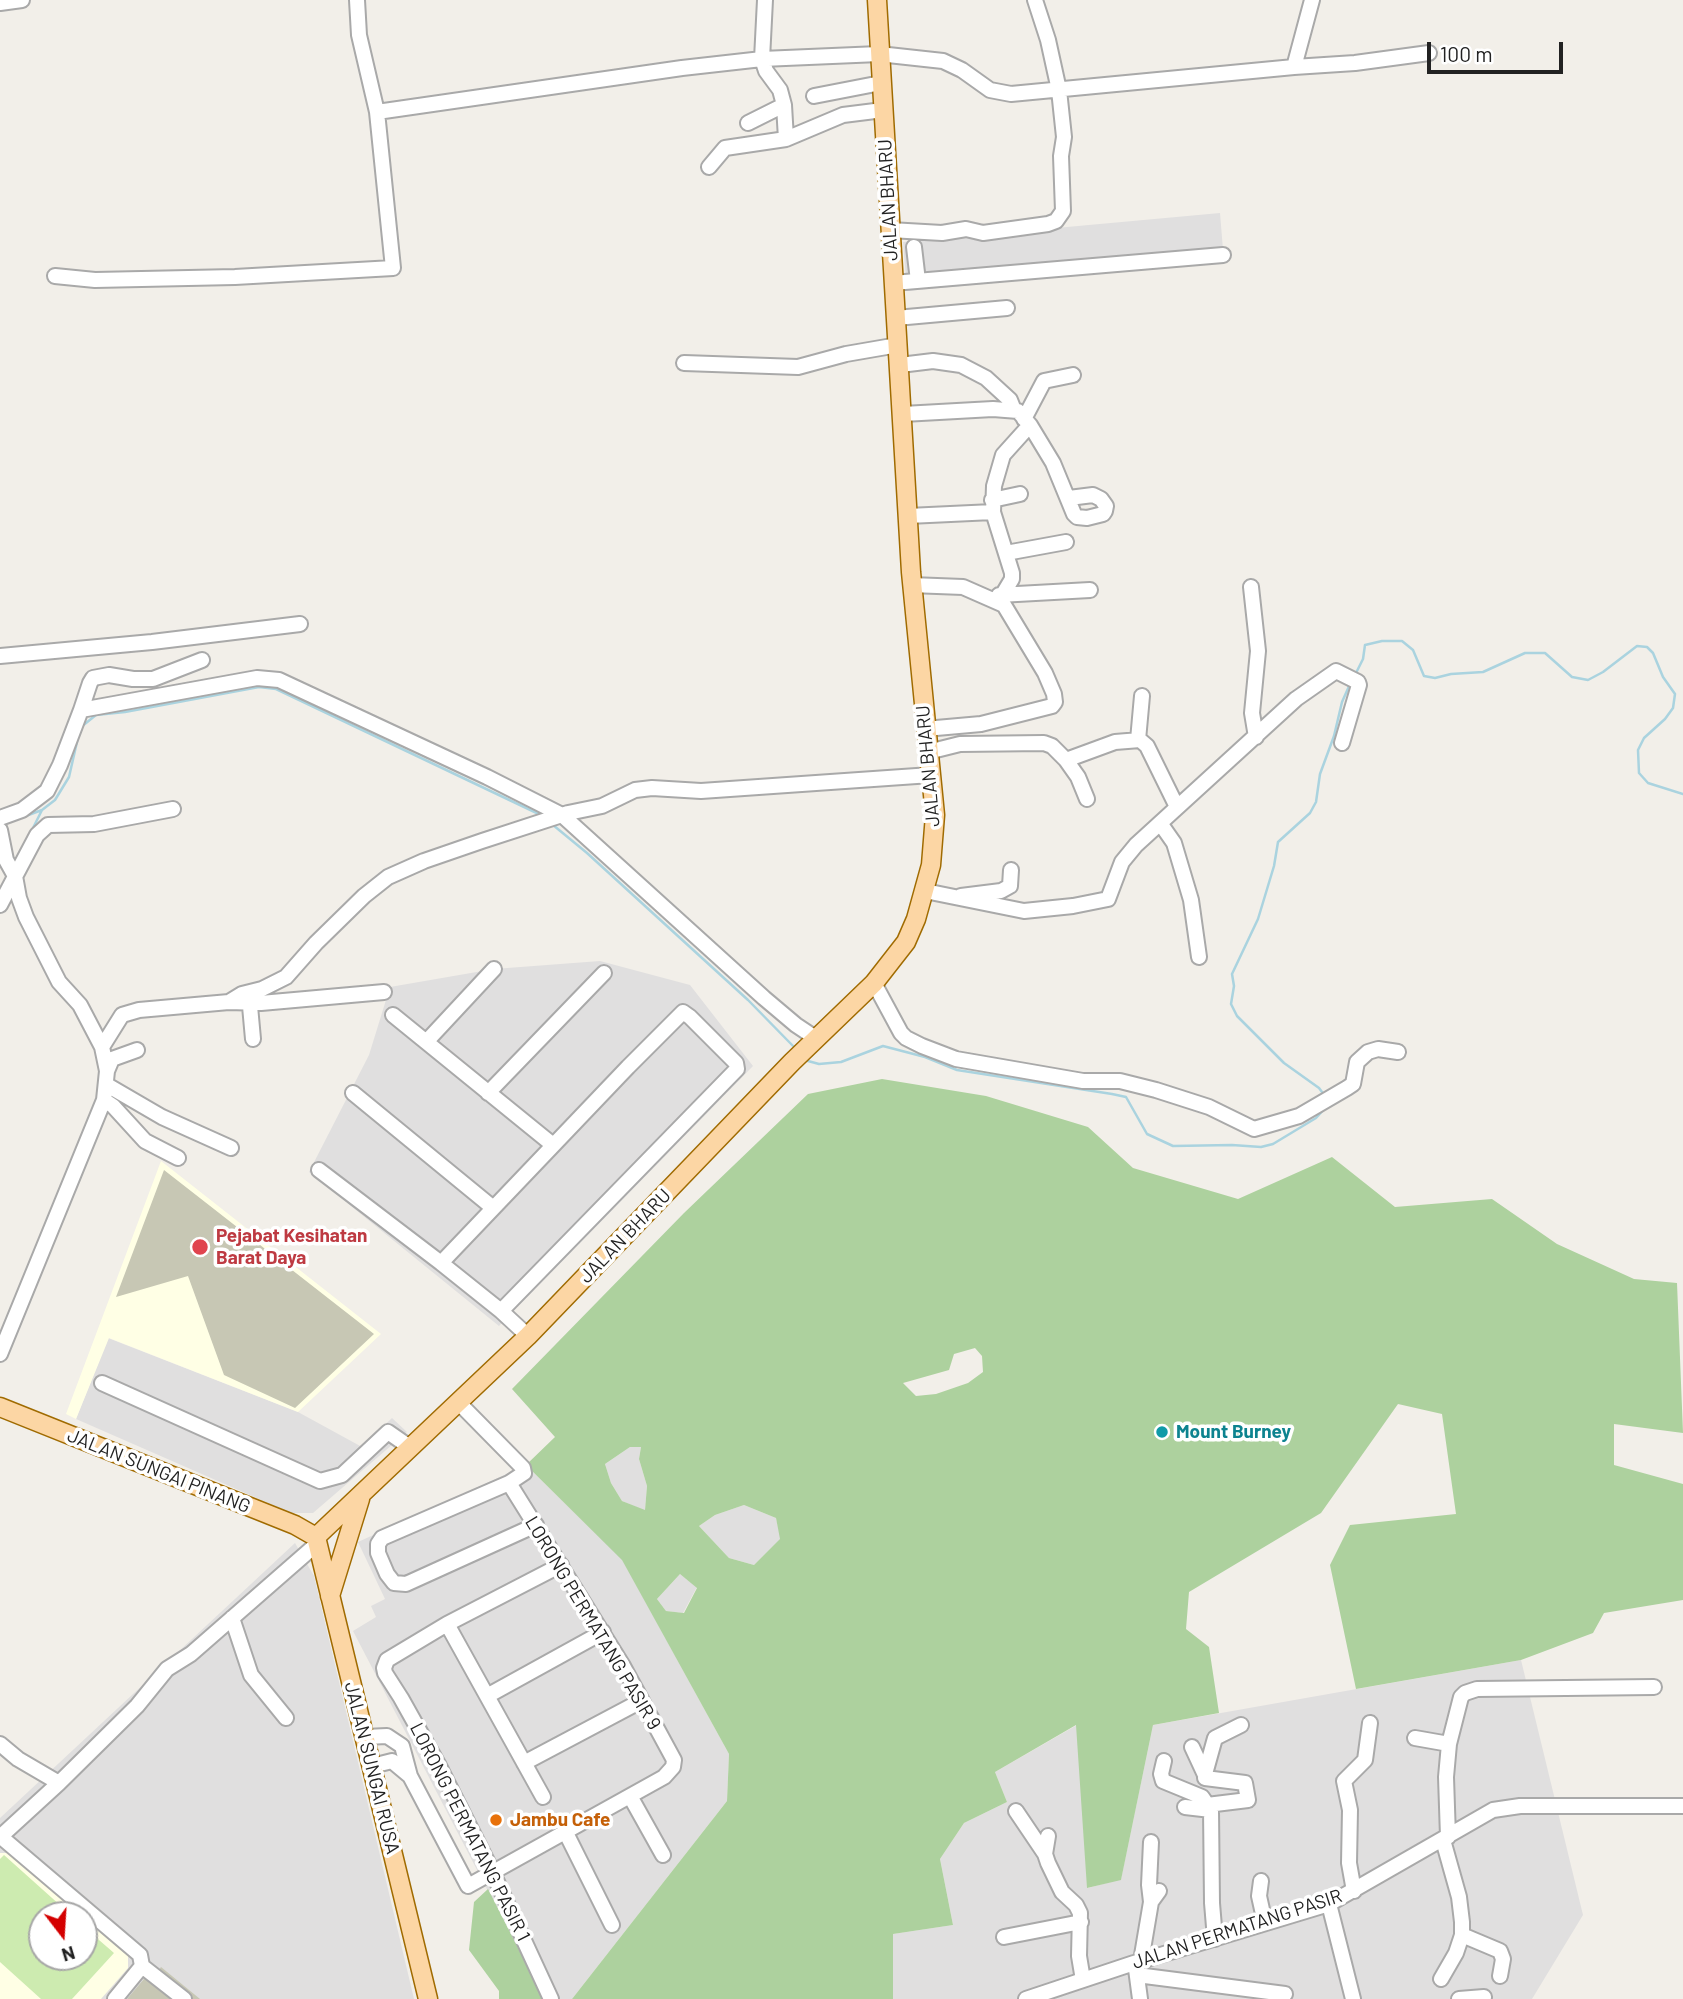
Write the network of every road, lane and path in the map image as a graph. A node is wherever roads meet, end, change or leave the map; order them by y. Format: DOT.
graph roads {
  1 [pos="22,0"];
  2 [pos="357,0"];
  3 [pos="765,0"];
  4 [pos="877,0"];
  5 [pos="1035,0"];
  6 [pos="1312,0"];
  7 [pos="0,3"];
  8 [pos="1429,52"];
  9 [pos="879,54"];
  10 [pos="762,59"];
  11 [pos="1294,66"];
  12 [pos="881,83"];
  13 [pos="1059,90"];
  14 [pos="814,96"];
  15 [pos="784,105"];
  16 [pos="883,110"];
  17 [pos="377,112"];
  18 [pos="748,123"];
  19 [pos="786,139"];
  20 [pos="709,167"];
  21 [pos="890,230"];
  22 [pos="914,247"];
  23 [pos="1223,254"];
  24 [pos="55,275"];
  25 [pos="918,281"];
  26 [pos="893,283"];
  27 [pos="1007,308"];
  28 [pos="896,318"];
  29 [pos="898,345"];
  30 [pos="684,363"];
  31 [pos="900,365"];
  32 [pos="1073,375"];
  33 [pos="903,414"];
  34 [pos="1023,418"];
  35 [pos="1020,494"];
  36 [pos="1069,498"];
  37 [pos="992,506"];
  38 [pos="908,516"];
  39 [pos="1066,542"];
  40 [pos="1006,553"];
  41 [pos="911,585"];
  42 [pos="1251,587"];
  43 [pos="1090,590"];
  44 [pos="997,596"];
  45 [pos="300,624"];
  46 [pos="0,656"];
  47 [pos="202,660"];
  48 [pos="1142,696"];
  49 [pos="81,710"];
  50 [pos="925,729"];
  51 [pos="1255,737"];
  52 [pos="1138,740"];
  53 [pos="1342,743"];
  54 [pos="928,752"];
  55 [pos="1066,760"];
  56 [pos="931,775"];
  57 [pos="1087,799"];
  58 [pos="1177,807"];
  59 [pos="173,809"];
  60 [pos="0,818"];
  61 [pos="552,818"];
  62 [pos="1160,823"];
  63 [pos="0,830"];
  64 [pos="1011,870"];
  65 [pos="12,873"];
  66 [pos="925,891"];
  67 [pos="957,898"];
  68 [pos="0,905"];
  69 [pos="1199,957"];
  70 [pos="494,968"];
  71 [pos="604,973"];
  72 [pos="874,983"];
  73 [pos="384,992"];
  74 [pos="249,998"];
  75 [pos="393,1016"];
  76 [pos="253,1039"];
  77 [pos="426,1042"];
  78 [pos="812,1043"];
  79 [pos="102,1046"];
  80 [pos="137,1050"];
  81 [pos="1398,1052"];
  82 [pos="106,1085"];
  83 [pos="354,1093"];
  84 [pos="488,1093"];
  85 [pos="553,1145"];
  86 [pos="232,1148"];
  87 [pos="177,1158"];
  88 [pos="319,1170"];
  89 [pos="492,1207"];
  90 [pos="440,1263"];
  91 [pos="501,1311"];
  92 [pos="528,1336"];
  93 [pos="0,1354"];
  94 [pos="102,1383"];
  95 [pos="458,1402"];
  96 [pos="0,1407"];
  97 [pos="411,1448"];
  98 [pos="509,1483"];
  99 [pos="361,1496"];
  100 [pos="343,1514"];
  101 [pos="295,1525"];
  102 [pos="536,1525"];
  103 [pos="317,1540"];
  104 [pos="561,1565"];
  105 [pos="330,1596"];
  106 [pos="232,1618"];
  107 [pos="447,1624"];
  108 [pos="603,1632"];
  109 [pos="1654,1687"];
  110 [pos="487,1696"];
  111 [pos="640,1701"];
  112 [pos="286,1718"];
  113 [pos="1370,1723"];
  114 [pos="1241,1725"];
  115 [pos="365,1737"];
  116 [pos="1415,1738"];
  117 [pos="0,1744"];
  118 [pos="1449,1744"];
  119 [pos="1192,1747"];
  120 [pos="1164,1761"];
  121 [pos="524,1763"];
  122 [pos="372,1766"];
  123 [pos="410,1776"];
  124 [pos="1205,1776"];
  125 [pos="59,1783"];
  126 [pos="631,1796"];
  127 [pos="543,1797"];
  128 [pos="1207,1804"];
  129 [pos="1683,1805"];
  130 [pos="1185,1807"];
  131 [pos="1016,1811"];
  132 [pos="565,1831"];
  133 [pos="1048,1836"];
  134 [pos="0,1837"];
  135 [pos="1445,1838"];
  136 [pos="1151,1842"];
  137 [pos="1045,1854"];
  138 [pos="663,1855"];
  139 [pos="492,1871"];
  140 [pos="1261,1881"];
  141 [pos="1354,1891"];
  142 [pos="1329,1904"];
  143 [pos="1081,1922"];
  144 [pos="1265,1923"];
  145 [pos="612,1925"];
  146 [pos="1462,1936"];
  147 [pos="1004,1937"];
  148 [pos="1215,1939"];
  149 [pos="142,1966"];
  150 [pos="1137,1966"];
  151 [pos="1500,1976"];
  152 [pos="1441,1979"];
  153 [pos="1083,1980"];
  154 [pos="1285,1994"];
  155 [pos="1484,1997"];
  156 [pos="115,1999"];
  157 [pos="184,1999"];
  158 [pos="428,1999"];
  159 [pos="551,1999"];
  160 [pos="1026,1999"];
  161 [pos="1140,1999"];
  162 [pos="1353,1999"];
  163 [pos="1459,1999"];
  1 -- 7 [label="street"];
  2 -- 17 [label="street"];
  3 -- 10 [label="street"];
  4 -- 9 [label="main road, JALAN BHARU"];
  5 -- 13 [label="street"];
  6 -- 11 [label="street"];
  8 -- 11 [label="street"];
  9 -- 10 [label="street"];
  9 -- 12 [label="main road, JALAN BHARU"];
  9 -- 13 [label="street"];
  10 -- 15 [label="street"];
  10 -- 17 [label="street"];
  11 -- 13 [label="street"];
  12 -- 14 [label="street"];
  12 -- 16 [label="main road, JALAN BHARU"];
  13 -- 21 [label="street"];
  15 -- 18 [label="street"];
  15 -- 19 [label="street"];
  16 -- 19 [label="street"];
  16 -- 21 [label="main road, JALAN BHARU"];
  17 -- 24 [label="street"];
  19 -- 20 [label="street"];
  21 -- 26 [label="main road, JALAN BHARU"];
  22 -- 25 [label="street"];
  23 -- 25 [label="street"];
  25 -- 26 [label="street"];
  26 -- 28 [label="main road, JALAN BHARU"];
  27 -- 28 [label="street"];
  28 -- 29 [label="main road, JALAN BHARU"];
  29 -- 30 [label="street"];
  29 -- 31 [label="main road, JALAN BHARU"];
  31 -- 33 [label="main road, JALAN BHARU"];
  31 -- 34 [label="street"];
  32 -- 34 [label="street"];
  33 -- 34 [label="street"];
  33 -- 38 [label="main road, JALAN BHARU"];
  34 -- 36 [label="street"];
  34 -- 37 [label="street"];
  35 -- 37 [label="street"];
  37 -- 38 [label="street"];
  37 -- 40 [label="street"];
  38 -- 41 [label="main road, JALAN BHARU"];
  39 -- 40 [label="street"];
  40 -- 44 [label="street"];
  41 -- 44 [label="street"];
  41 -- 50 [label="main road, JALAN BHARU"];
  42 -- 51 [label="street"];
  43 -- 44 [label="street"];
  44 -- 50 [label="street"];
  45 -- 46 [label="street"];
  47 -- 49 [label="street"];
  48 -- 52 [label="street"];
  49 -- 60 [label="street"];
  49 -- 61 [label="street"];
  50 -- 54 [label="main road, JALAN BHARU"];
  51 -- 53 [label="street"];
  51 -- 58 [label="street"];
  52 -- 55 [label="street"];
  52 -- 58 [label="street"];
  54 -- 55 [label="street"];
  54 -- 56 [label="main road, JALAN BHARU"];
  55 -- 57 [label="street"];
  56 -- 61 [label="street"];
  56 -- 66 [label="main road, JALAN BHARU"];
  58 -- 62 [label="street"];
  59 -- 65 [label="street"];
  61 -- 74 [label="street"];
  61 -- 78 [label="street"];
  62 -- 67 [label="street"];
  62 -- 69 [label="street"];
  63 -- 65 [label="street"];
  64 -- 67 [label="street"];
  65 -- 68 [label="street"];
  65 -- 79 [label="street"];
  66 -- 67 [label="street"];
  66 -- 72 [label="main road, JALAN BHARU"];
  70 -- 77 [label="street"];
  71 -- 84 [label="street"];
  72 -- 78 [label="main road, JALAN BHARU"];
  72 -- 81 [label="street"];
  73 -- 74 [label="street"];
  74 -- 76 [label="street"];
  74 -- 79 [label="street"];
  75 -- 77 [label="street"];
  77 -- 84 [label="street"];
  78 -- 92 [label="main road, JALAN BHARU"];
  79 -- 82 [label="street"];
  80 -- 82 [label="street"];
  82 -- 86 [label="street"];
  82 -- 87 [label="street"];
  82 -- 93 [label="street"];
  83 -- 89 [label="street"];
  84 -- 85 [label="street"];
  85 -- 89 [label="street"];
  85 -- 91 [label="street"];
  88 -- 90 [label="street"];
  89 -- 90 [label="street"];
  90 -- 91 [label="street"];
  91 -- 92 [label="street"];
  92 -- 95 [label="main road, JALAN BHARU"];
  94 -- 97 [label="street"];
  95 -- 97 [label="main road, JALAN BHARU"];
  95 -- 98 [label="street"];
  96 -- 101 [label="main road, JALAN SUNGAI PINANG"];
  97 -- 99 [label="main road, JALAN BHARU"];
  98 -- 102 [label="street, LORONG PERMATANG PASIR 9"];
  98 -- 102 [label="street"];
  99 -- 100 [label="main road, JALAN BHARU"];
  99 -- 105 [label="main road"];
  100 -- 101 [label="main road"];
  100 -- 103 [label="main road, JALAN BHARU"];
  101 -- 103 [label="main road, JALAN SUNGAI PINANG"];
  102 -- 104 [label="street, LORONG PERMATANG PASIR 9"];
  103 -- 105 [label="main road, JALAN SUNGAI RUSA"];
  103 -- 106 [label="street"];
  104 -- 107 [label="street"];
  104 -- 108 [label="street, LORONG PERMATANG PASIR 9"];
  105 -- 115 [label="main road, JALAN SUNGAI RUSA"];
  106 -- 112 [label="street"];
  106 -- 125 [label="street"];
  107 -- 110 [label="street"];
  107 -- 139 [label="street, LORONG PERMATANG PASIR 1"];
  108 -- 110 [label="street"];
  108 -- 111 [label="street, LORONG PERMATANG PASIR 9"];
  109 -- 118 [label="street"];
  110 -- 121 [label="street"];
  111 -- 121 [label="street"];
  111 -- 126 [label="street, LORONG PERMATANG PASIR 9"];
  113 -- 141 [label="street"];
  114 -- 124 [label="street"];
  115 -- 122 [label="main road, JALAN SUNGAI RUSA"];
  115 -- 123 [label="street"];
  116 -- 118 [label="street"];
  117 -- 125 [label="street"];
  118 -- 135 [label="street"];
  119 -- 124 [label="street"];
  120 -- 128 [label="street"];
  121 -- 127 [label="street"];
  122 -- 123 [label="street"];
  122 -- 158 [label="main road, JALAN SUNGAI RUSA"];
  123 -- 139 [label="street"];
  124 -- 128 [label="street"];
  124 -- 128 [label="street"];
  125 -- 134 [label="street"];
  126 -- 132 [label="street"];
  126 -- 138 [label="street"];
  128 -- 130 [label="street"];
  128 -- 148 [label="street"];
  129 -- 135 [label="street, JALAN PERMATANG PASIR"];
  131 -- 137 [label="street"];
  132 -- 139 [label="street"];
  132 -- 145 [label="street"];
  133 -- 137 [label="street"];
  134 -- 149 [label="street"];
  135 -- 141 [label="street, JALAN PERMATANG PASIR"];
  135 -- 146 [label="street"];
  136 -- 150 [label="street"];
  137 -- 143 [label="street"];
  139 -- 159 [label="street, LORONG PERMATANG PASIR 1"];
  140 -- 144 [label="street"];
  141 -- 142 [label="street, JALAN PERMATANG PASIR"];
  142 -- 144 [label="street, JALAN PERMATANG PASIR"];
  142 -- 162 [label="street"];
  143 -- 147 [label="street"];
  143 -- 153 [label="street"];
  144 -- 148 [label="street, JALAN PERMATANG PASIR"];
  146 -- 151 [label="street"];
  146 -- 152 [label="street"];
  148 -- 150 [label="street, JALAN PERMATANG PASIR"];
  149 -- 156 [label="street"];
  149 -- 157 [label="street"];
  150 -- 153 [label="street, JALAN PERMATANG PASIR"];
  150 -- 154 [label="street"];
  150 -- 161 [label="street"];
  153 -- 160 [label="street, JALAN PERMATANG PASIR"];
  155 -- 163 [label="street"];
}
